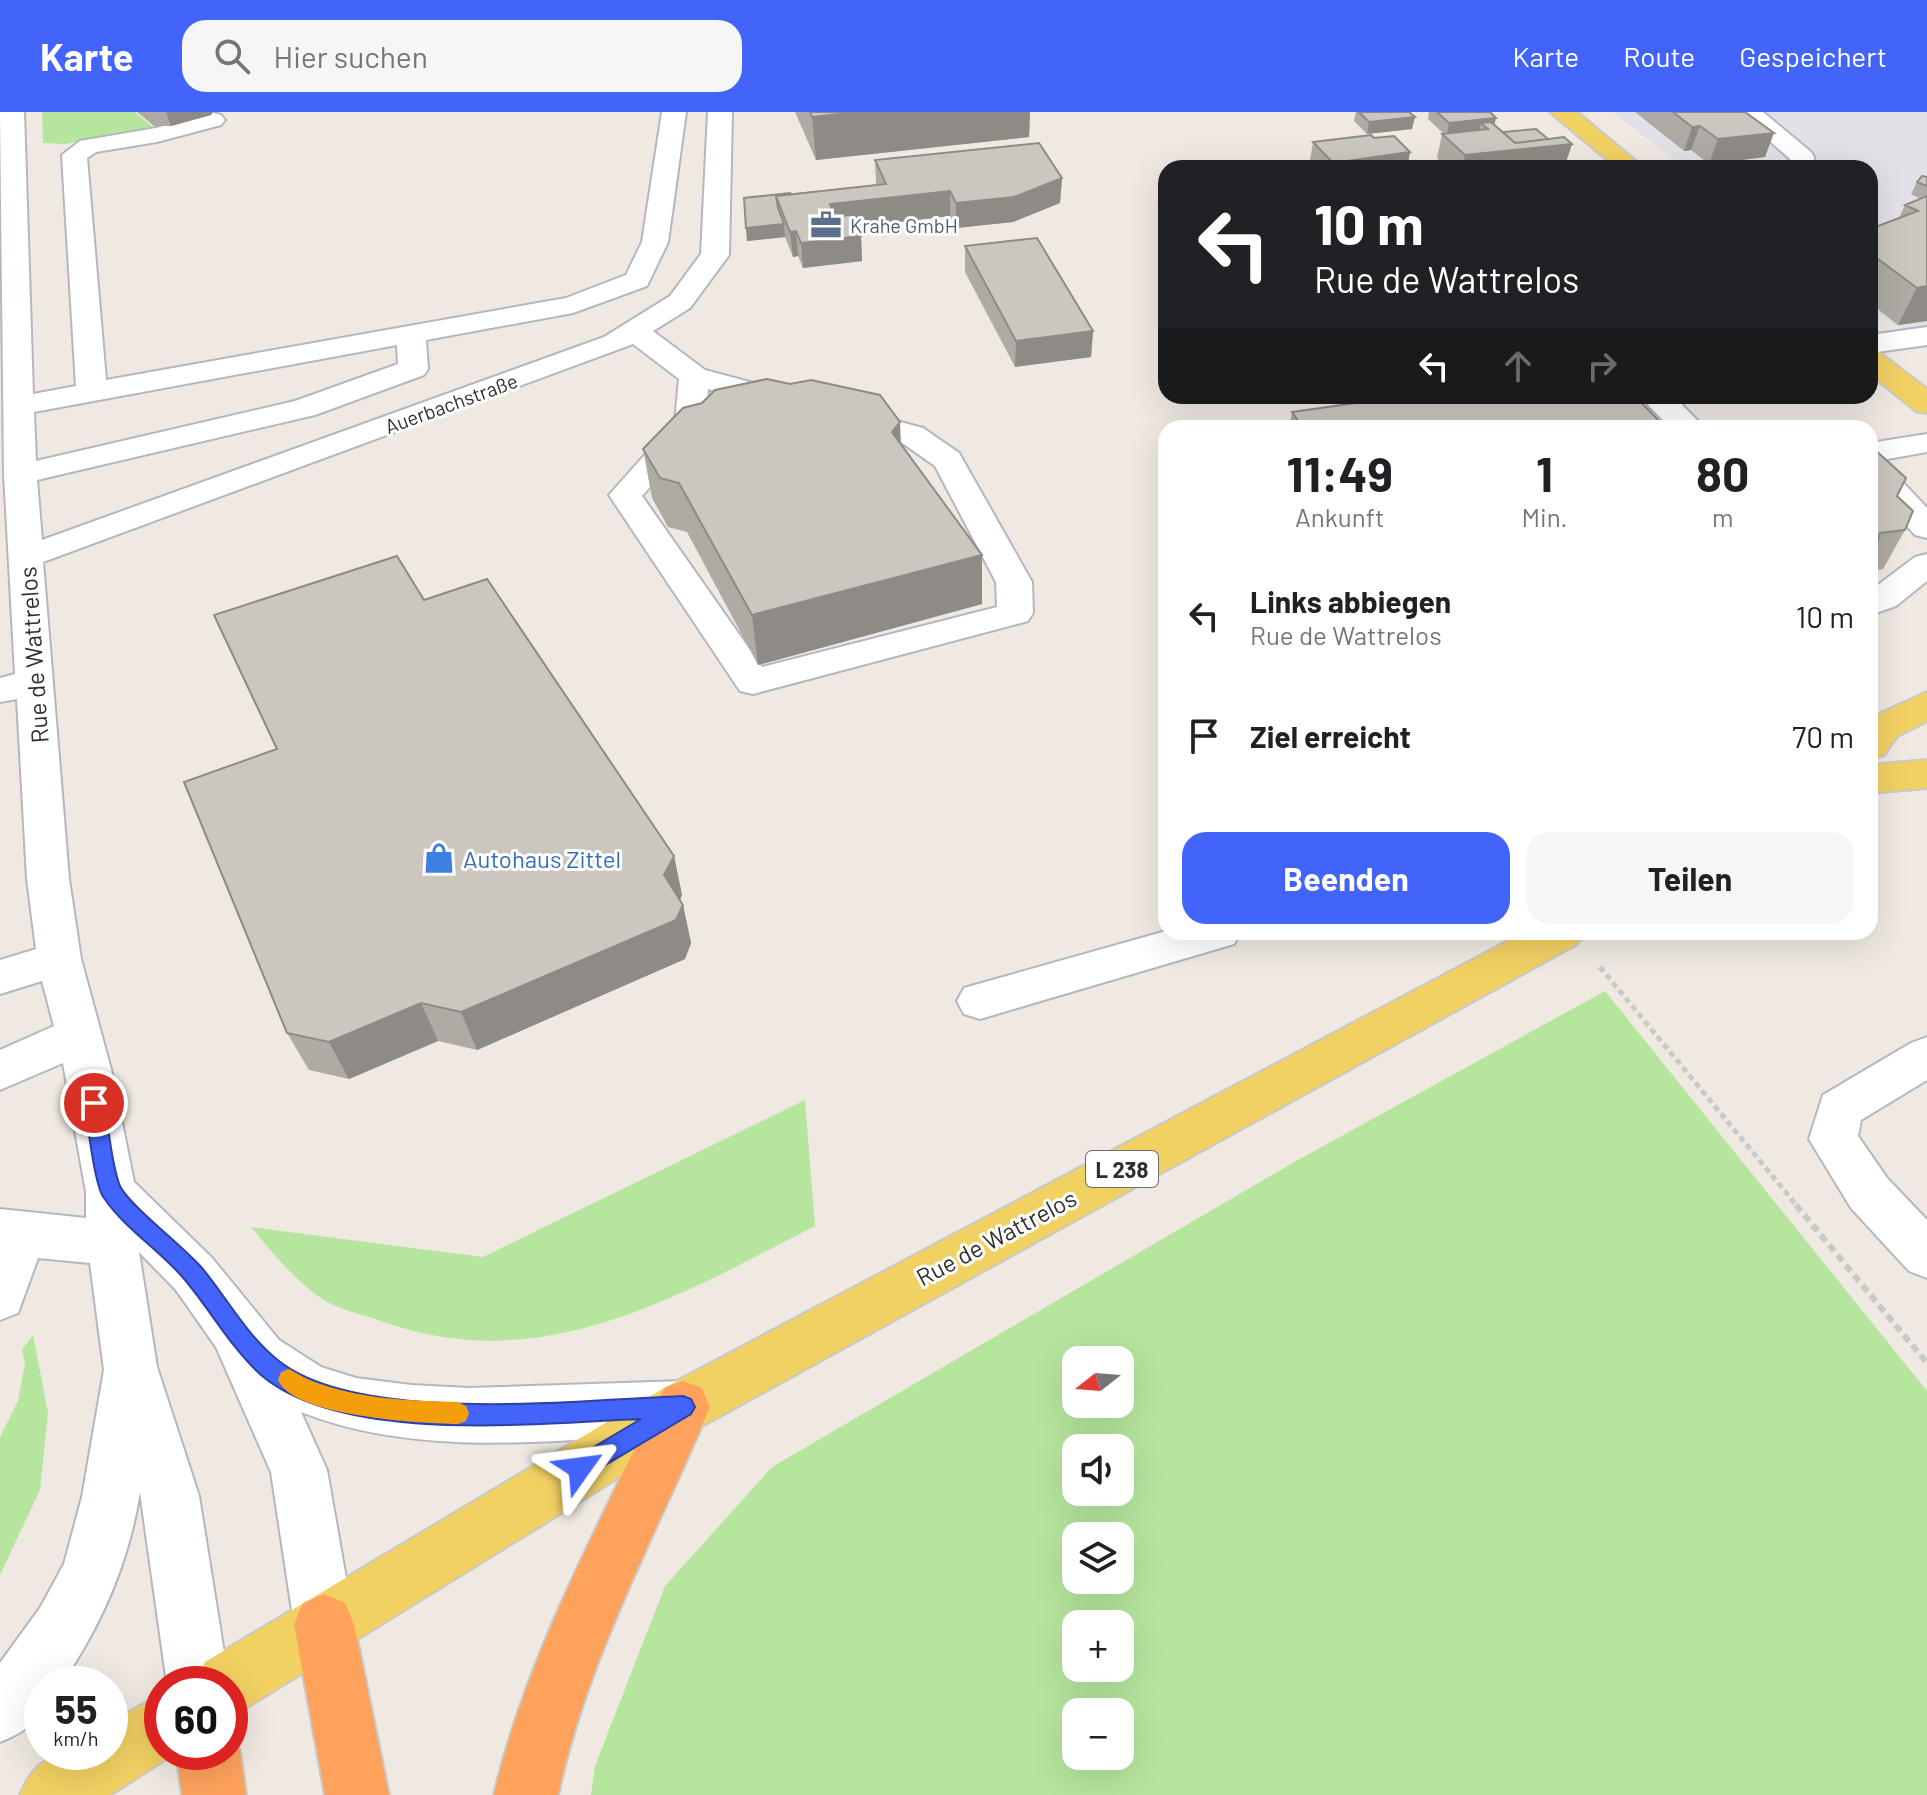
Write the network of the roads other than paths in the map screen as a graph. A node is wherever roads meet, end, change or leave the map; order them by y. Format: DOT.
graph roads {
  1 [pos="12,112"];
  2 [pos="674,112"];
  3 [pos="720,112"];
  4 [pos="1562,112"];
  5 [pos="1749,112"];
  6 [pos="213,120"];
  7 [pos="1622,160"];
  8 [pos="1802,160"];
  9 [pos="635,331"];
  10 [pos="411,334"];
  11 [pos="1927,336"];
  12 [pos="1878,343"];
  13 [pos="1878,365"];
  14 [pos="694,376"];
  15 [pos="92,392"];
  16 [pos="1664,404"];
  17 [pos="1927,404"];
  18 [pos="18,406"];
  19 [pos="1680,420"];
  20 [pos="1927,443"];
  21 [pos="1878,452"];
  22 [pos="20,474"];
  23 [pos="1878,475"];
  24 [pos="1927,528"];
  25 [pos="26,557"];
  26 [pos="1927,564"];
  27 [pos="1878,600"];
  28 [pos="18,686"];
  29 [pos="1927,705"];
  30 [pos="1878,734"];
  31 [pos="1927,774"];
  32 [pos="1878,778"];
  33 [pos="1191,940"];
  34 [pos="1577,944"];
  35 [pos="59,959"];
  36 [pos="0,977"];
  37 [pos="980,1001"];
  38 [pos="78,1036"];
  39 [pos="1927,1056"];
  40 [pos="0,1071"];
  41 [pos="111,1192"];
  42 [pos="10,1232"];
  43 [pos="112,1243"];
  44 [pos="1927,1255"];
  45 [pos="0,1296"];
  46 [pos="231,1324"];
  47 [pos="130,1367"];
  48 [pos="683,1407"];
  49 [pos="324,1624"];
  50 [pos="195,1666"];
  51 [pos="248,1671"];
  52 [pos="0,1711"];
  53 [pos="144,1736"];
  54 [pos="211,1770"];
  55 [pos="52,1795"];
  56 [pos="214,1795"];
  57 [pos="357,1795"];
  58 [pos="526,1795"];
  1 -- 18 [label="street, Rue de Wattrelos"];
  2 -- 10 [label="street"];
  3 -- 9 [label="street, Auerbachstraße"];
  4 -- 7 [label="main road"];
  5 -- 8 [label="street"];
  6 -- 15 [label="street"];
  9 -- 14 [label="street"];
  9 -- 25 [label="street, Auerbachstraße"];
  10 -- 15 [label="street"];
  10 -- 22 [label="street"];
  11 -- 12 [label="street"];
  13 -- 17 [label="main road"];
  14 -- 14 [label="street"];
  15 -- 18 [label="street"];
  16 -- 19 [label="street"];
  18 -- 22 [label="street, Rue de Wattrelos"];
  20 -- 21 [label="street"];
  22 -- 25 [label="street, Rue de Wattrelos"];
  23 -- 24 [label="street"];
  25 -- 28 [label="street, Rue de Wattrelos"];
  26 -- 27 [label="street"];
  28 -- 35 [label="street, Rue de Wattrelos"];
  29 -- 30 [label="main road"];
  31 -- 32 [label="main road"];
  33 -- 37 [label="street"];
  34 -- 48 [label="main road, Rue de Wattrelos / L 238"];
  35 -- 36 [label="street"];
  35 -- 38 [label="street, Rue de Wattrelos"];
  38 -- 40 [label="street"];
  38 -- 41 [label="street, Rue de Wattrelos"];
  39 -- 44 [label="street"];
  41 -- 43 [label="street, Rue de Wattrelos"];
  41 -- 46 [label="street, Rue de Wattrelos"];
  42 -- 43 [label="street"];
  42 -- 45 [label="street"];
  43 -- 47 [label="street, Rue de Wattrelos"];
  46 -- 48 [label="street, Rue de Wattrelos"];
  46 -- 49 [label="street, Rue de Wattrelos"];
  47 -- 50 [label="street, Rue de Wattrelos"];
  47 -- 52 [label="street, Rue de Wattrelos"];
  48 -- 49 [label="main road, Rue de Wattrelos / L 238"];
  48 -- 58 [label="highway"];
  49 -- 51 [label="main road, Rue de Wattrelos / L 238"];
  49 -- 57 [label="highway"];
  53 -- 55 [label="main road"];
  54 -- 56 [label="highway"];
}
